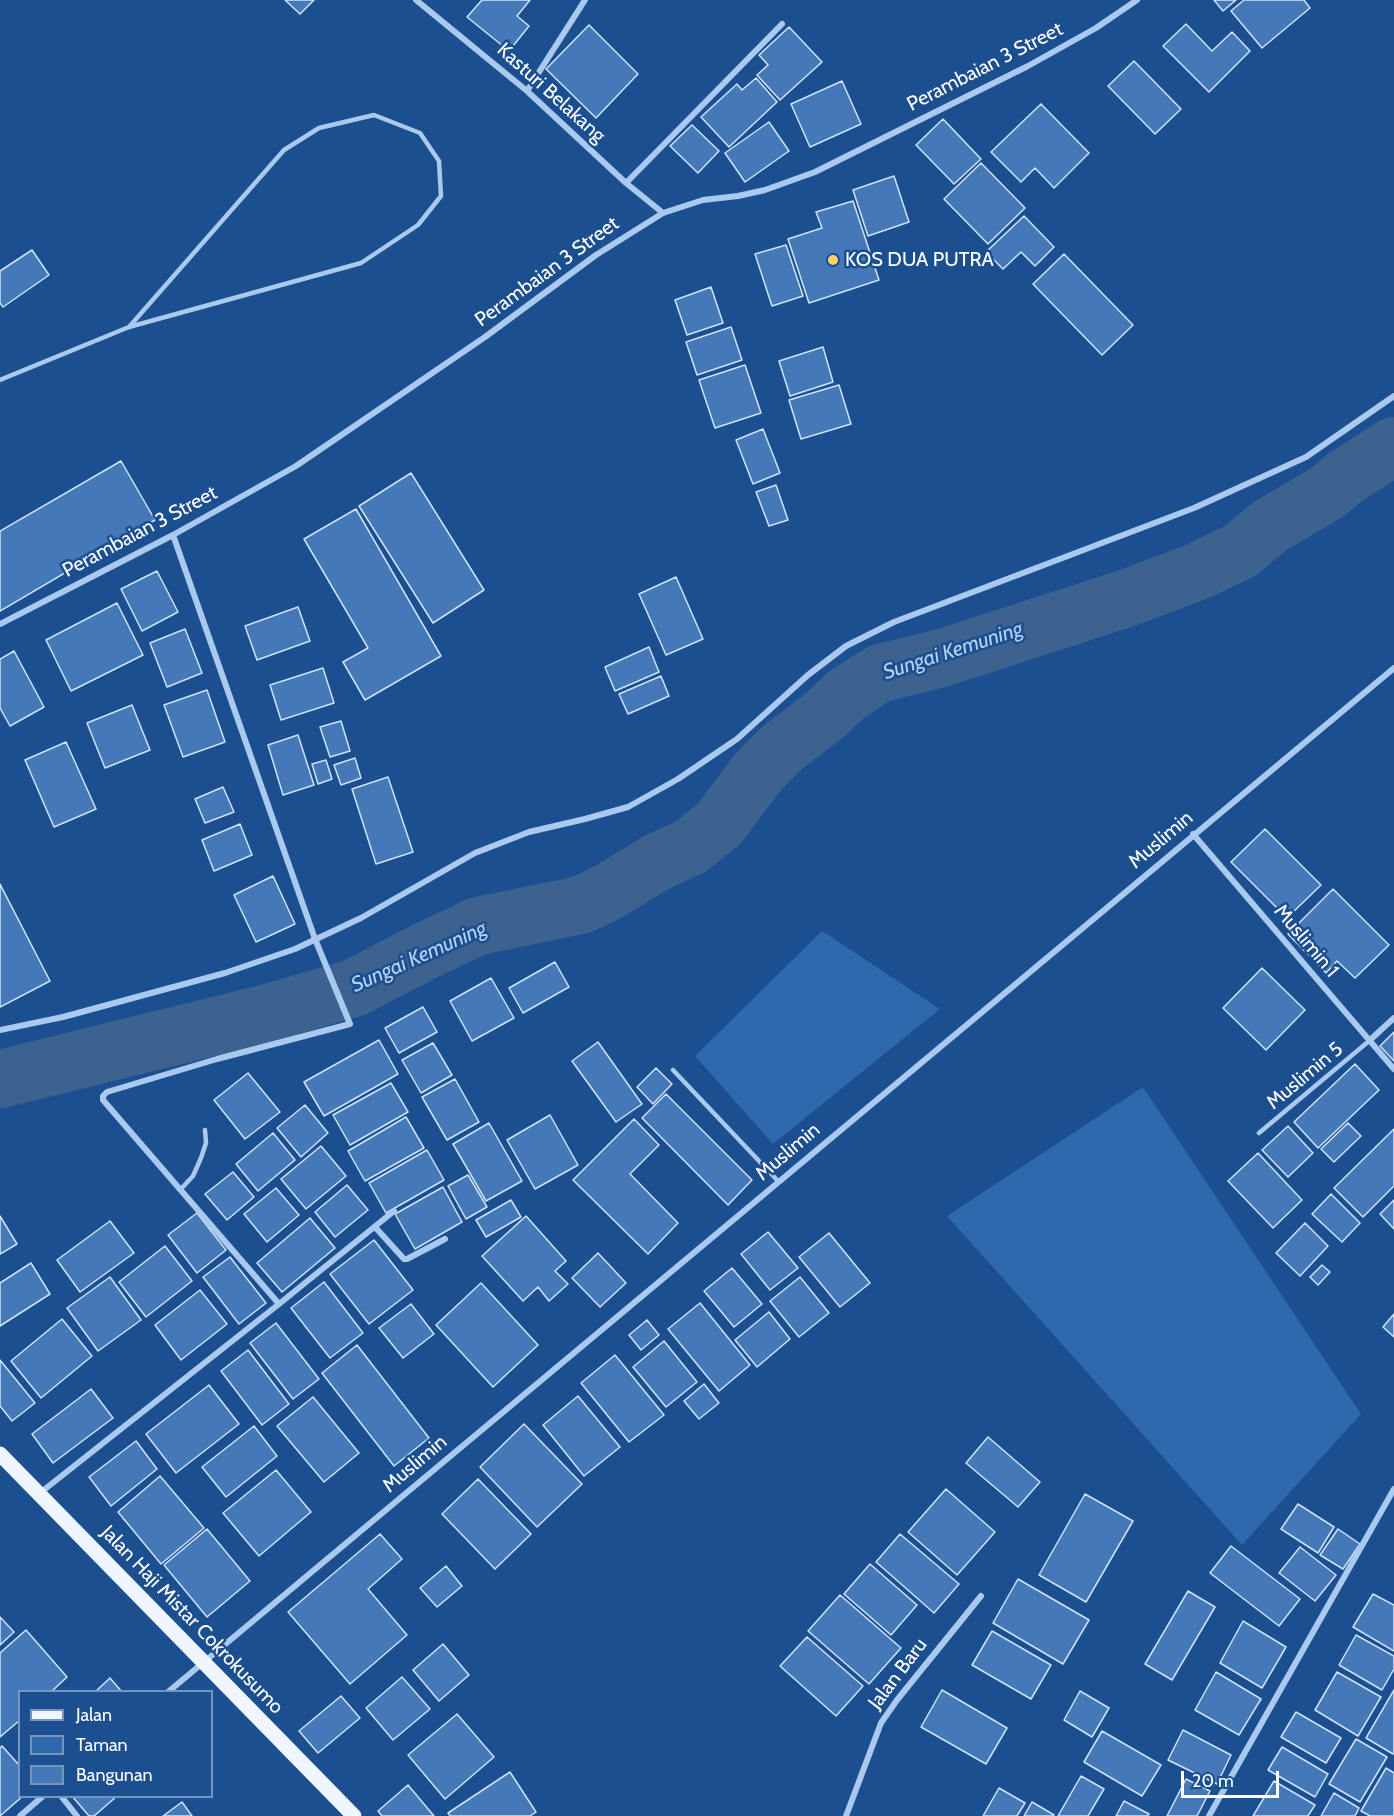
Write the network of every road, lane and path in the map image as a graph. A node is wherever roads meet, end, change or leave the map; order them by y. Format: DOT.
graph roads {
  1 [pos="416,0"];
  2 [pos="585,0"];
  3 [pos="1137,0"];
  4 [pos="782,24"];
  5 [pos="527,91"];
  6 [pos="626,183"];
  7 [pos="663,213"];
  8 [pos="129,327"];
  9 [pos="0,380"];
  10 [pos="1394,396"];
  11 [pos="173,535"];
  12 [pos="0,624"];
  13 [pos="1394,668"];
  14 [pos="1194,834"];
  15 [pos="315,939"];
  16 [pos="1394,1018"];
  17 [pos="0,1030"];
  18 [pos="1369,1041"];
  19 [pos="1394,1069"];
  20 [pos="673,1070"];
  21 [pos="205,1130"];
  22 [pos="1259,1133"];
  23 [pos="778,1181"];
  24 [pos="180,1190"];
  25 [pos="393,1211"];
  26 [pos="375,1227"];
  27 [pos="445,1239"];
  28 [pos="279,1304"];
  29 [pos="0,1454"];
  30 [pos="1394,1489"];
  31 [pos="40,1493"];
  32 [pos="981,1596"];
  33 [pos="203,1662"];
  34 [pos="170,1690"];
  35 [pos="42,1798"];
  36 [pos="62,1798"];
  37 [pos="346,1812"];
  38 [pos="20,1816"];
  39 [pos="77,1816"];
  40 [pos="846,1816"];
  41 [pos="1209,1816"];
  1 -- 5 [label="street, Kasturi Belakang"];
  2 -- 5 [label="street"];
  3 -- 7 [label="street, Perambaian 3 Street"];
  4 -- 6 [label="street"];
  5 -- 6 [label="street, Kasturi Belakang"];
  6 -- 7 [label="street, Kasturi Belakang"];
  7 -- 11 [label="street, Perambaian 3 Street"];
  8 -- 8 [label="lane"];
  8 -- 9 [label="lane"];
  10 -- 15 [label="street"];
  11 -- 12 [label="street, Perambaian 3 Street"];
  11 -- 15 [label="street"];
  13 -- 14 [label="street, Muslimin"];
  14 -- 18 [label="street, Muslimin 1"];
  14 -- 23 [label="street, Muslimin"];
  15 -- 17 [label="street"];
  15 -- 24 [label="street"];
  16 -- 18 [label="street"];
  18 -- 19 [label="street, Muslimin 1"];
  18 -- 22 [label="lane, Muslimin 5"];
  20 -- 23 [label="lane"];
  21 -- 24 [label="lane"];
  23 -- 33 [label="street, Muslimin"];
  24 -- 28 [label="street"];
  25 -- 26 [label="street"];
  26 -- 27 [label="street"];
  26 -- 28 [label="street"];
  28 -- 31 [label="street"];
  29 -- 31 [label="main road, Jalan Haji Mistar Cokrokusumo"];
  30 -- 41 [label="street"];
  31 -- 33 [label="main road, Jalan Haji Mistar Cokrokusumo"];
  32 -- 40 [label="street, Jalan Baru"];
  33 -- 34 [label="street, Muslimin"];
  33 -- 37 [label="main road, Jalan Haji Mistar Cokrokusumo"];
  35 -- 38 [label="street"];
  36 -- 39 [label="street"];
}
